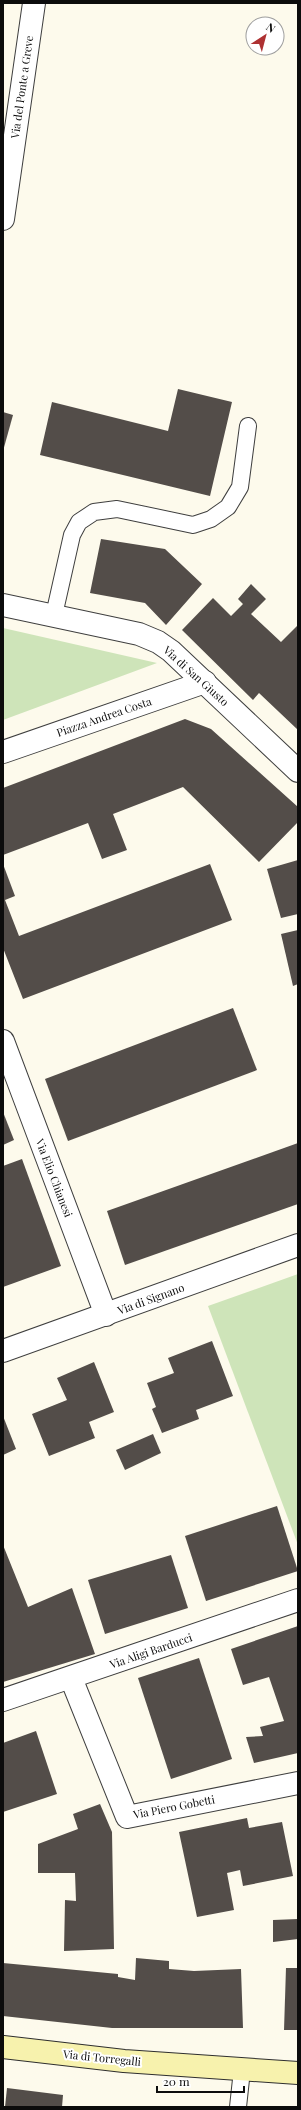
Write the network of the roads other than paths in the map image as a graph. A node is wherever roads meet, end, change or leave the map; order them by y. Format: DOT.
graph roads {
  1 [pos="34,3"];
  2 [pos="3,219"];
  3 [pos="248,426"];
  4 [pos="3,604"];
  5 [pos="54,615"];
  6 [pos="205,682"];
  7 [pos="3,752"];
  8 [pos="298,771"];
  9 [pos="3,1042"];
  10 [pos="298,1245"];
  11 [pos="106,1315"];
  12 [pos="3,1351"];
  13 [pos="298,1600"];
  14 [pos="71,1678"];
  15 [pos="3,1700"];
  16 [pos="298,1782"];
  17 [pos="3,2047"];
  18 [pos="242,2070"];
  19 [pos="298,2073"];
  20 [pos="238,2107"];
  1 -- 2 [label="street, Via del Ponte a Greve"];
  3 -- 5 [label="lane"];
  4 -- 5 [label="street, Via di San Giusto"];
  5 -- 6 [label="street, Via di San Giusto"];
  6 -- 7 [label="street, Piazza Andrea Costa"];
  6 -- 8 [label="street, Via di San Giusto"];
  9 -- 11 [label="street, Via Elio Chianesi"];
  10 -- 11 [label="street, Via di Signano"];
  11 -- 12 [label="street, Via di Signano"];
  13 -- 14 [label="street, Via Aligi Barducci"];
  14 -- 15 [label="street, Via Aligi Barducci"];
  14 -- 16 [label="street, Via Piero Gobetti"];
  17 -- 18 [label="main road, Via di Torregalli"];
  18 -- 19 [label="main road, Via di Torregalli"];
  18 -- 20 [label="lane"];
}
